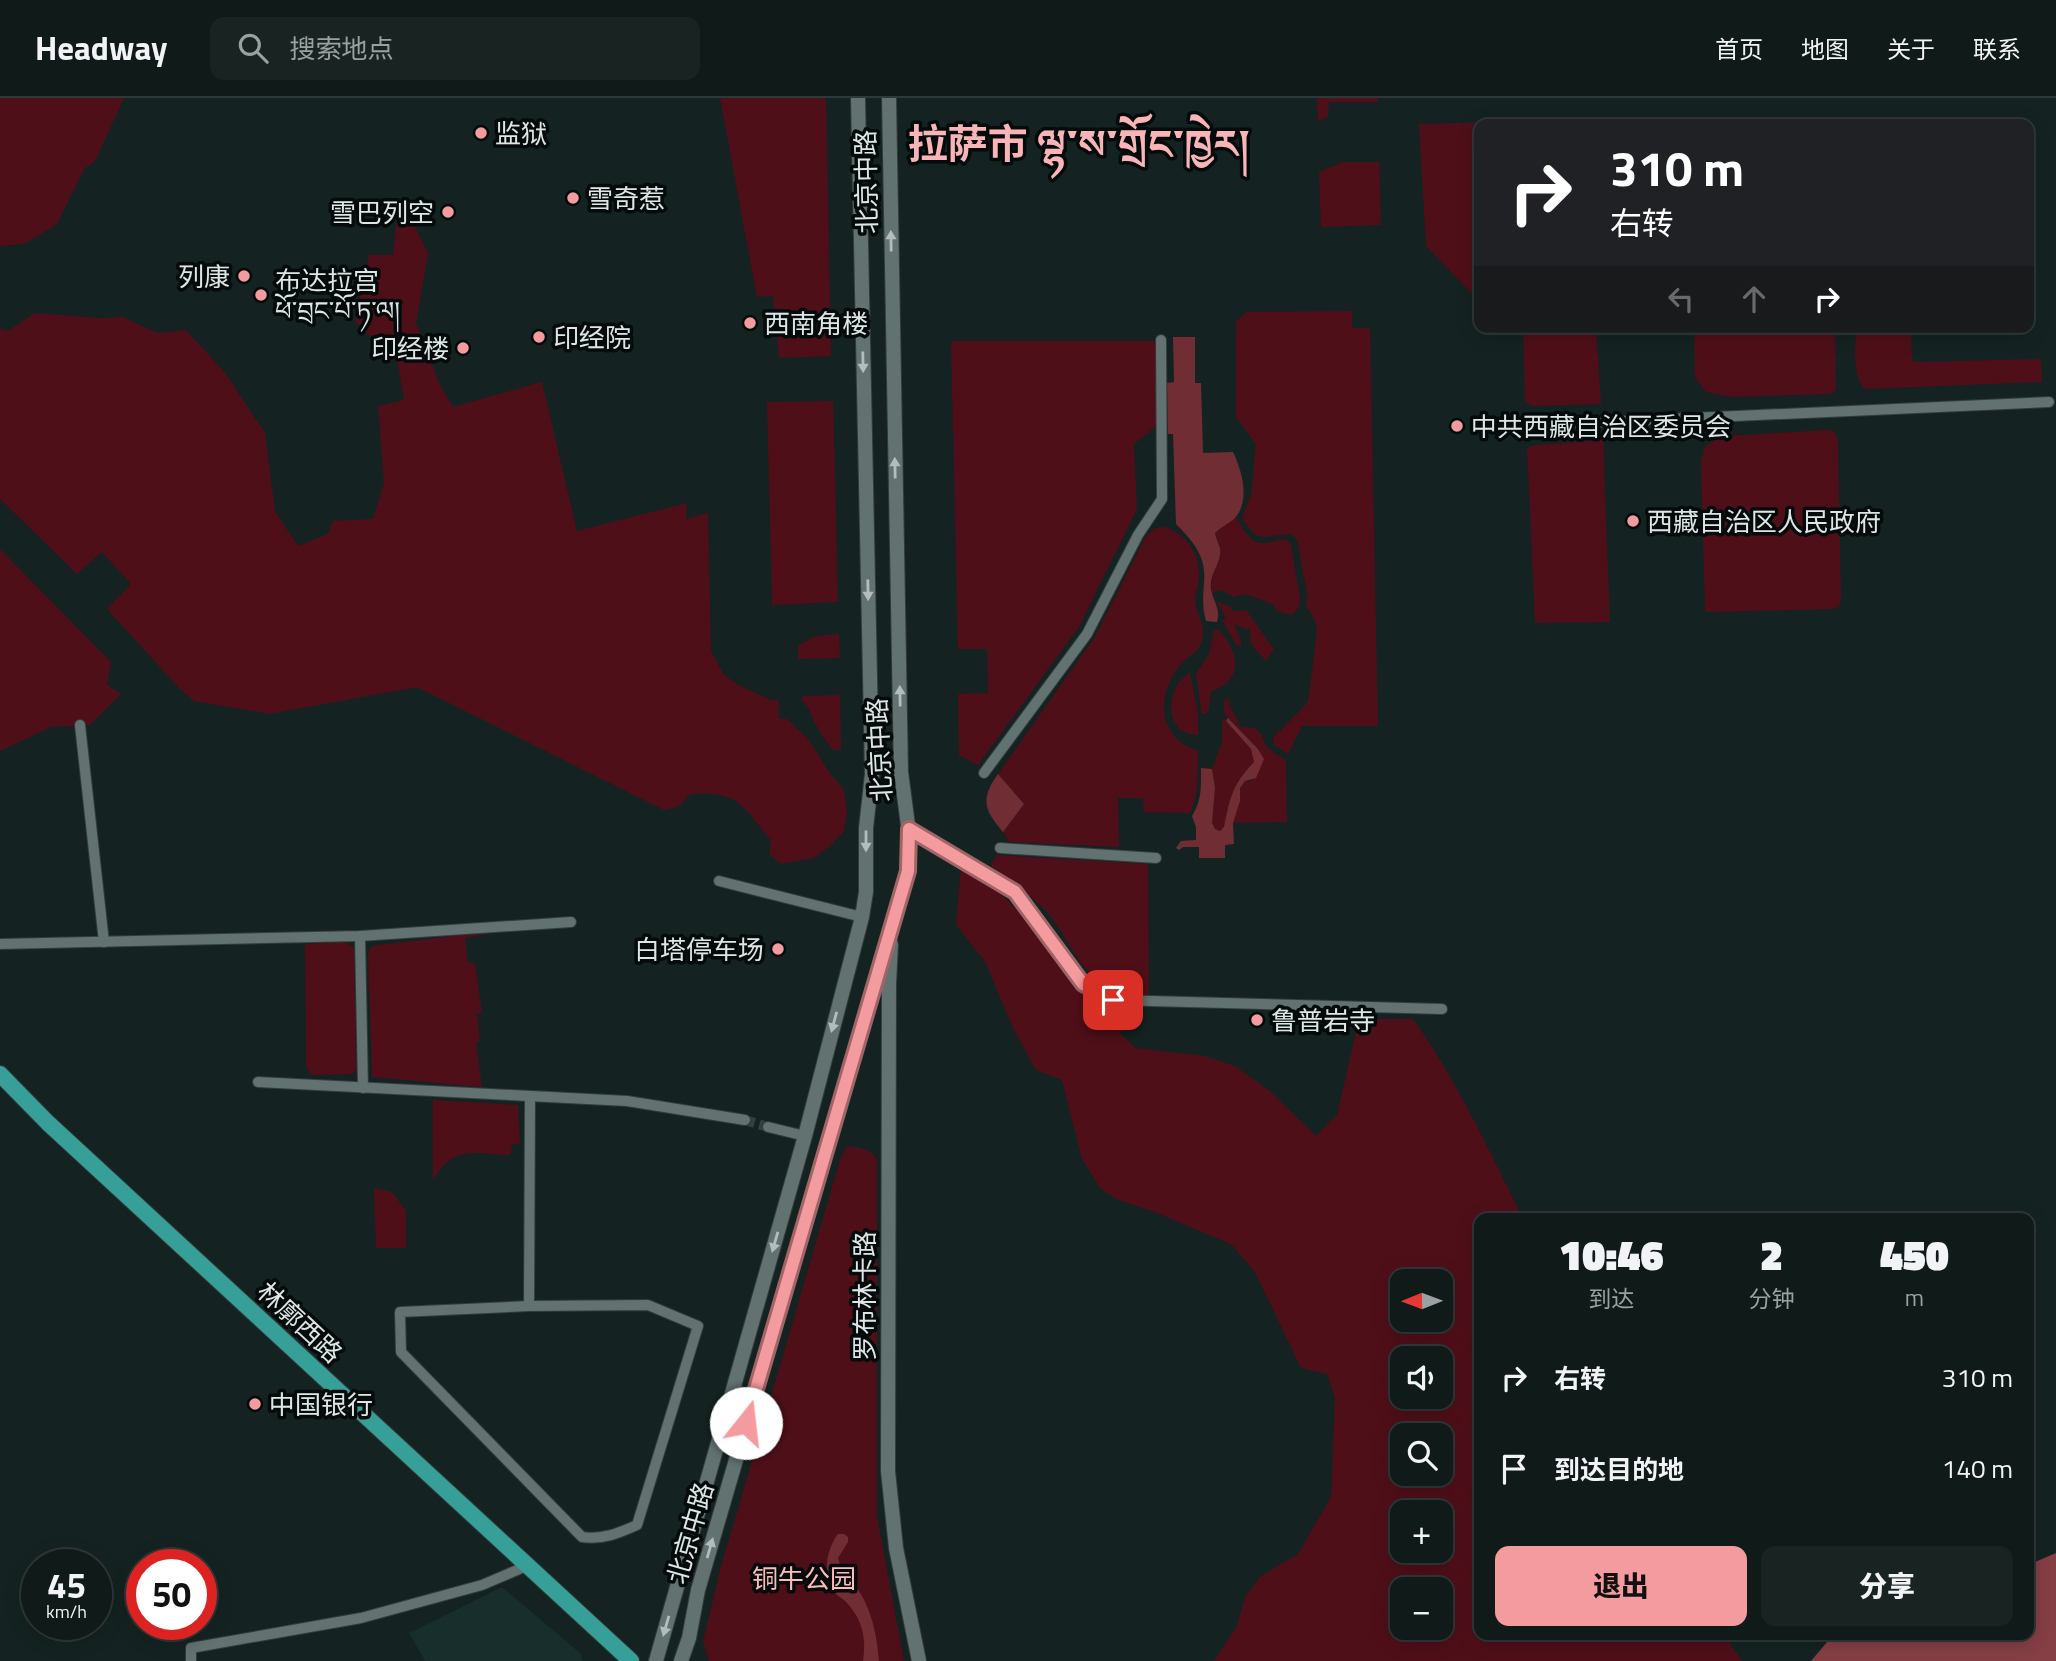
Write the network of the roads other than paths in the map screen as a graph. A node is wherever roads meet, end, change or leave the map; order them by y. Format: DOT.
graph roads {
  1 [pos="858,98"];
  2 [pos="888,98"];
  3 [pos="1161,340"];
  4 [pos="2049,402"];
  5 [pos="1514,426"];
  6 [pos="80,726"];
  7 [pos="984,773"];
  8 [pos="909,829"];
  9 [pos="1000,848"];
  10 [pos="1156,858"];
  11 [pos="719,881"];
  12 [pos="862,917"];
  13 [pos="571,922"];
  14 [pos="892,928"];
  15 [pos="360,936"];
  16 [pos="104,942"];
  17 [pos="0,944"];
  18 [pos="1441,1009"];
  19 [pos="0,1074"];
  20 [pos="258,1082"];
  21 [pos="363,1088"];
  22 [pos="530,1096"];
  23 [pos="745,1120"];
  24 [pos="768,1127"];
  25 [pos="805,1136"];
  26 [pos="529,1306"];
  27 [pos="529,1565"];
  28 [pos="191,1661"];
  29 [pos="631,1661"];
  30 [pos="656,1661"];
  31 [pos="681,1661"];
  32 [pos="919,1661"];
  1 -- 12 [label="main road, 北京中路, one-way"];
  8 -- 2 [label="main road, 北京中路, one-way"];
  3 -- 7 [label="street"];
  4 -- 5 [label="street"];
  6 -- 16 [label="street"];
  8 -- 14 [label="main road, 北京中路"];
  8 -- 18 [label="street"];
  9 -- 10 [label="street"];
  11 -- 12 [label="street"];
  12 -- 25 [label="main road, 北京中路, one-way"];
  13 -- 15 [label="street"];
  31 -- 14 [label="main road, 北京中路, one-way"];
  14 -- 32 [label="main road, 罗布林卡路"];
  15 -- 16 [label="street"];
  15 -- 21 [label="street"];
  16 -- 17 [label="street"];
  19 -- 27 [label="main road, 林廓西路"];
  20 -- 21 [label="street"];
  21 -- 22 [label="street"];
  22 -- 23 [label="street"];
  22 -- 26 [label="street"];
  24 -- 25 [label="street"];
  25 -- 30 [label="main road, 北京中路, one-way"];
  26 -- 26 [label="street"];
  27 -- 28 [label="street"];
  27 -- 29 [label="main road, 林廓西路"];
}
